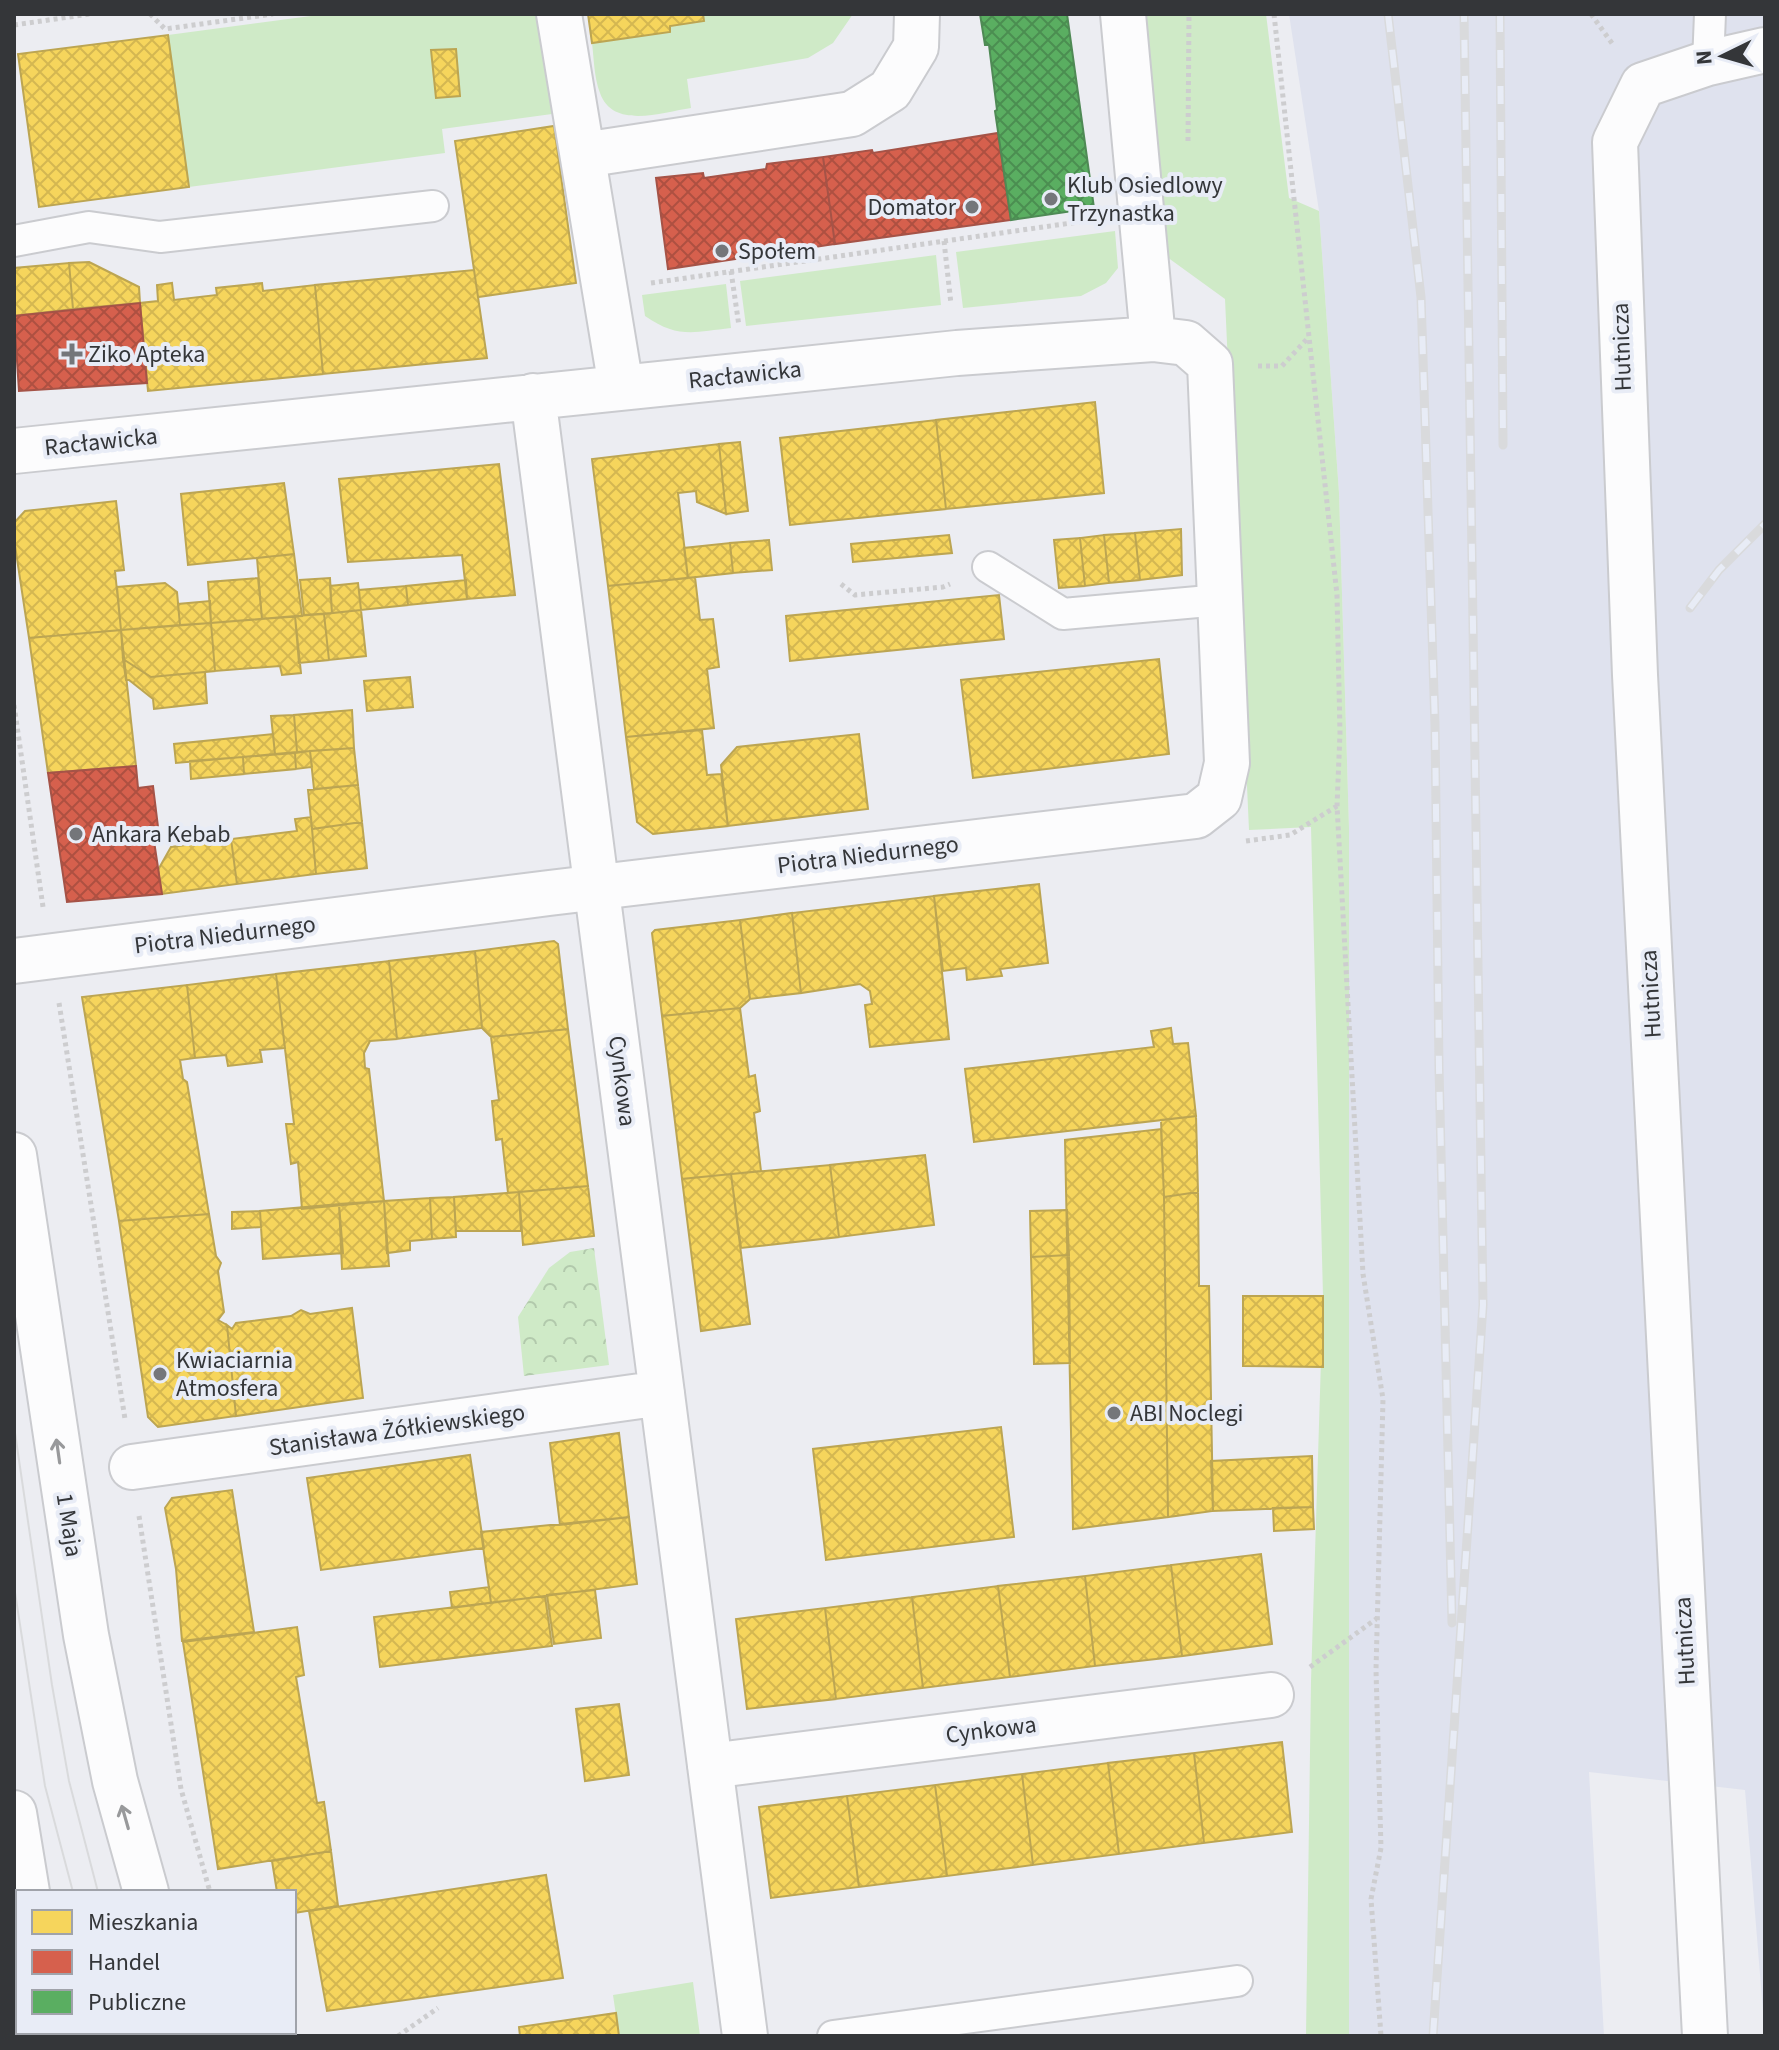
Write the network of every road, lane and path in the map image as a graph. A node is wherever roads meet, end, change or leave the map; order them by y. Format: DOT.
graph roads {
  1 [pos="90,14"];
  2 [pos="150,14"];
  3 [pos="273,14"];
  4 [pos="559,14"];
  5 [pos="917,14"];
  6 [pos="1123,14"];
  7 [pos="1274,14"];
  8 [pos="1710,14"];
  9 [pos="14,25"];
  10 [pos="1180,25"];
  11 [pos="1189,25"];
  12 [pos="1765,50"];
  13 [pos="1708,63"];
  14 [pos="583,155"];
  15 [pos="433,206"];
  16 [pos="1106,218"];
  17 [pos="14,241"];
  18 [pos="944,241"];
  19 [pos="731,271"];
  20 [pos="666,281"];
  21 [pos="738,322"];
  22 [pos="1153,339"];
  23 [pos="957,353"];
  24 [pos="621,387"];
  25 [pos="533,396"];
  26 [pos="14,451"];
  27 [pos="988,567"];
  28 [pos="841,584"];
  29 [pos="1220,600"];
  30 [pos="14,705"];
  31 [pos="1337,806"];
  32 [pos="1245,841"];
  33 [pos="597,887"];
  34 [pos="43,916"];
  35 [pos="14,961"];
  36 [pos="14,1155"];
  37 [pos="662,1393"];
  38 [pos="132,1467"];
  39 [pos="1377,1618"];
  40 [pos="1271,1695"];
  41 [pos="710,1766"];
  42 [pos="14,1813"];
  43 [pos="27,1890"];
  44 [pos="145,1890"];
  45 [pos="1237,1981"];
  46 [pos="438,2008"];
  47 [pos="398,2036"];
  48 [pos="745,2036"];
  49 [pos="833,2036"];
  50 [pos="1381,2036"];
  51 [pos="1705,2036"];
  1 -- 9 [label="path"];
  2 -- 3 [label="path"];
  4 -- 14 [label="street"];
  5 -- 14 [label="street"];
  6 -- 22 [label="street"];
  7 -- 31 [label="path"];
  8 -- 13 [label="lane"];
  10 -- 11 [label="path"];
  12 -- 13 [label="street, Hutnicza"];
  13 -- 51 [label="street, Hutnicza"];
  14 -- 24 [label="street"];
  15 -- 17 [label="lane"];
  16 -- 18 [label="path"];
  18 -- 19 [label="path"];
  18 -- 23 [label="path"];
  19 -- 20 [label="path"];
  19 -- 21 [label="path"];
  22 -- 23 [label="street, Racławicka"];
  22 -- 29 [label="street, Piotra Niedurnego"];
  23 -- 24 [label="street, Racławicka"];
  24 -- 25 [label="street, Racławicka"];
  25 -- 26 [label="street, Racławicka"];
  25 -- 33 [label="street, Cynkowa"];
  27 -- 28 [label="path"];
  27 -- 29 [label="lane"];
  29 -- 33 [label="street, Piotra Niedurnego"];
  30 -- 34 [label="path"];
  31 -- 32 [label="path"];
  31 -- 39 [label="path"];
  33 -- 35 [label="street, Piotra Niedurnego"];
  33 -- 37 [label="street, Cynkowa"];
  44 -- 36 [label="street, 1 Maja, one-way"];
  37 -- 38 [label="street, Stanisława Żółkiewskiego"];
  37 -- 41 [label="street, Cynkowa"];
  39 -- 40 [label="path"];
  39 -- 50 [label="path"];
  40 -- 41 [label="street, Cynkowa"];
  41 -- 48 [label="street, Cynkowa"];
  42 -- 43 [label="street"];
  45 -- 49 [label="lane"];
  46 -- 47 [label="path"];
}
